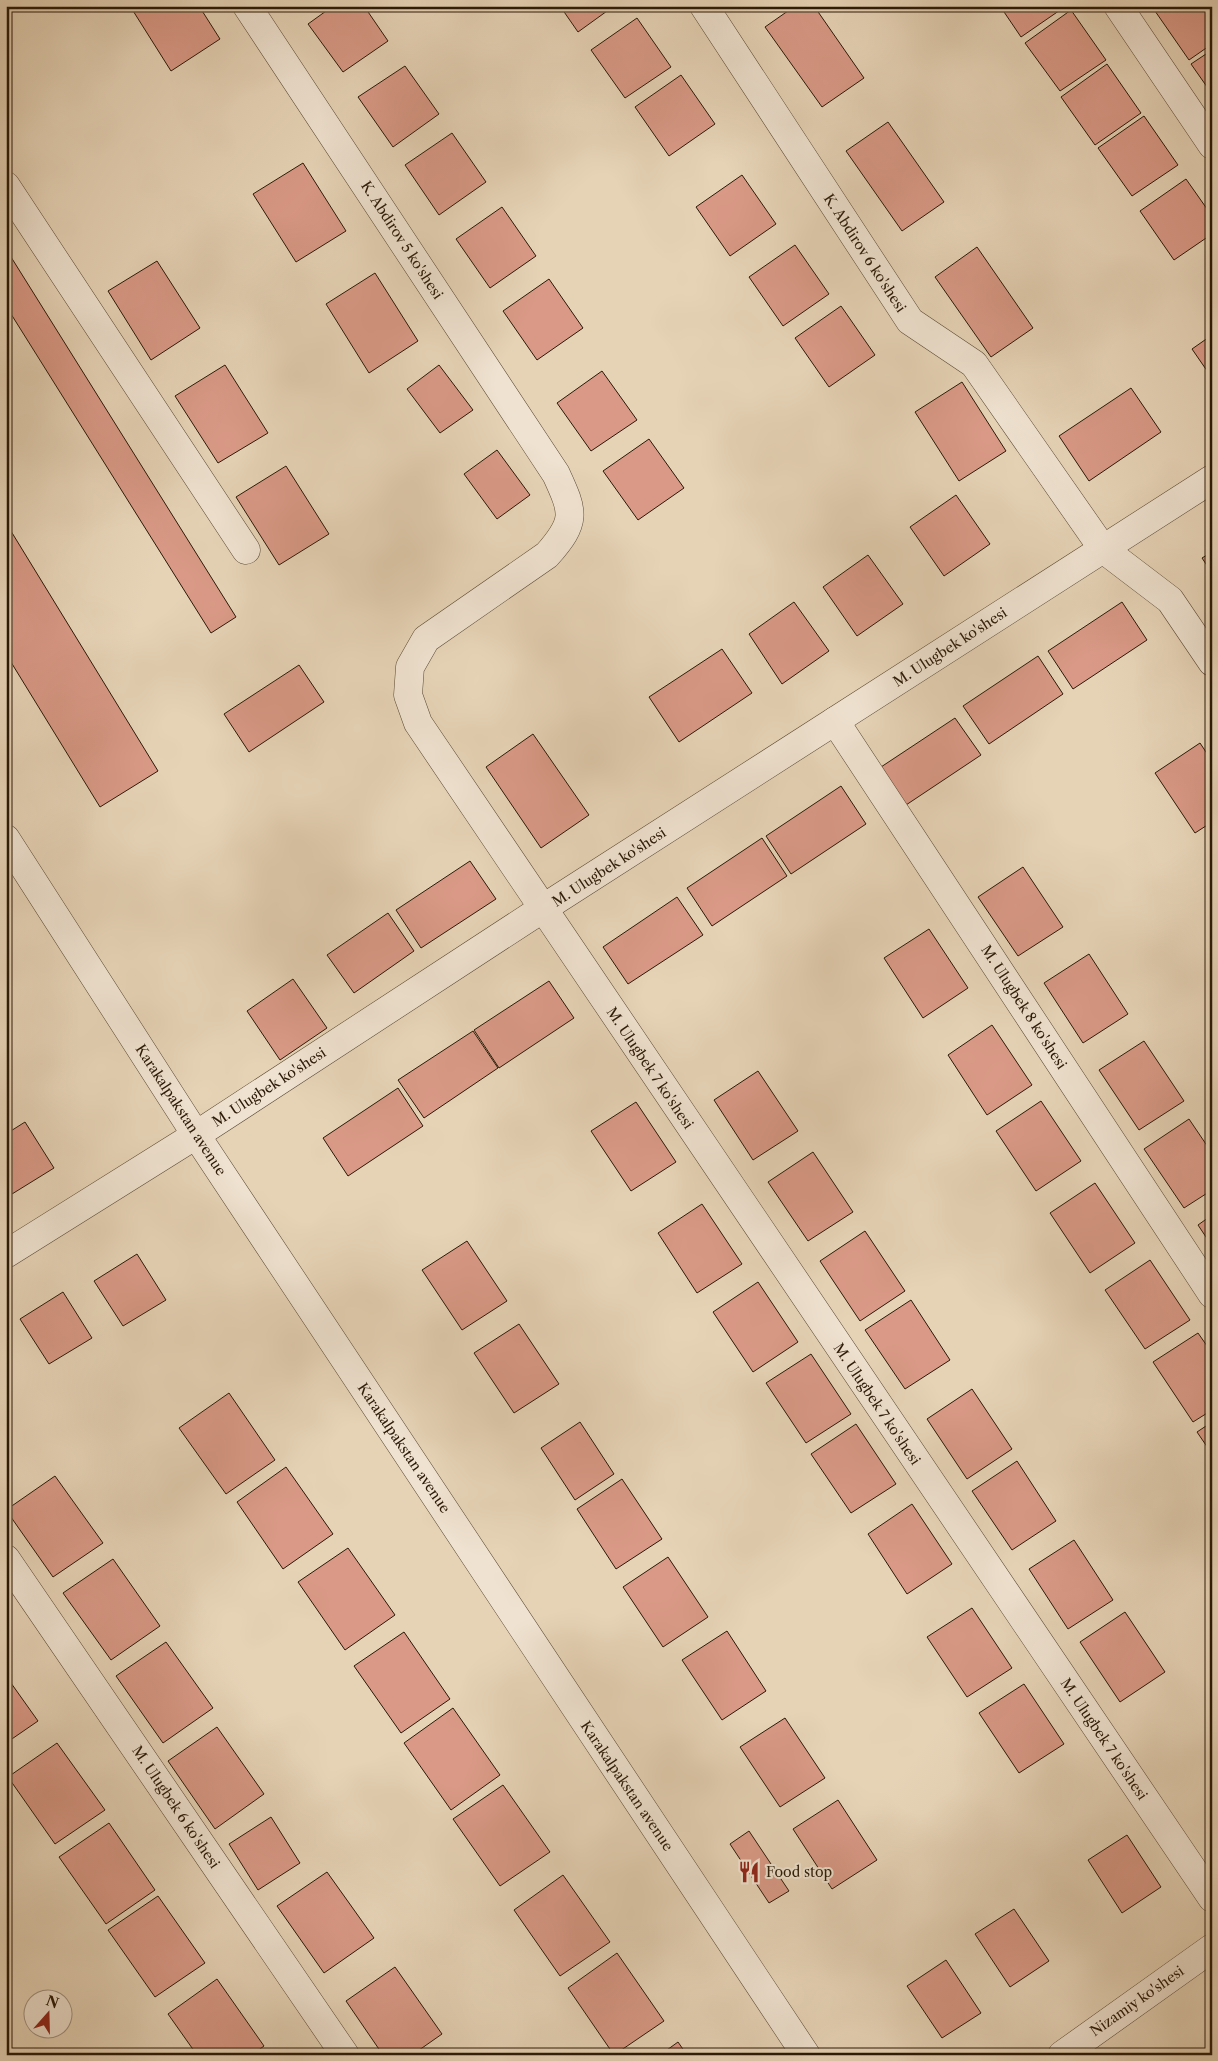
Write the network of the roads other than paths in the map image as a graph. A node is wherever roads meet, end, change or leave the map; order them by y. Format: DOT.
graph roads {
  1 [pos="247,6"];
  2 [pos="704,6"];
  3 [pos="1118,6"];
  4 [pos="1212,145"];
  5 [pos="6,186"];
  6 [pos="1212,479"];
  7 [pos="1103,549"];
  8 [pos="246,550"];
  9 [pos="1212,662"];
  10 [pos="835,721"];
  11 [pos="6,839"];
  12 [pos="542,909"];
  13 [pos="196,1135"];
  14 [pos="6,1254"];
  15 [pos="1212,1294"];
  16 [pos="6,1559"];
  17 [pos="1212,1898"];
  18 [pos="1212,1948"];
  19 [pos="345,2055"];
  20 [pos="806,2055"];
  21 [pos="1062,2055"];
  1 -- 12 [label="street, K. Abdirov 5 ko'shesi"];
  2 -- 7 [label="street, K. Abdirov 6 ko'shesi"];
  3 -- 4 [label="street"];
  5 -- 8 [label="street"];
  6 -- 7 [label="street, M. Ulugbek ko'shesi"];
  7 -- 9 [label="street, K. Abdirov 6 ko'shesi"];
  7 -- 10 [label="street, M. Ulugbek ko'shesi"];
  10 -- 12 [label="street, M. Ulugbek ko'shesi"];
  10 -- 15 [label="street, M. Ulugbek 8 ko'shesi"];
  11 -- 13 [label="street, Karakalpakstan avenue"];
  12 -- 13 [label="street, M. Ulugbek ko'shesi"];
  12 -- 17 [label="street, M. Ulugbek 7 ko'shesi"];
  13 -- 14 [label="street, M. Ulugbek ko'shesi"];
  13 -- 20 [label="street, Karakalpakstan avenue"];
  16 -- 19 [label="street, M. Ulugbek 6 ko'shesi"];
  18 -- 21 [label="street, Nizamiy ko'shesi"];
}
